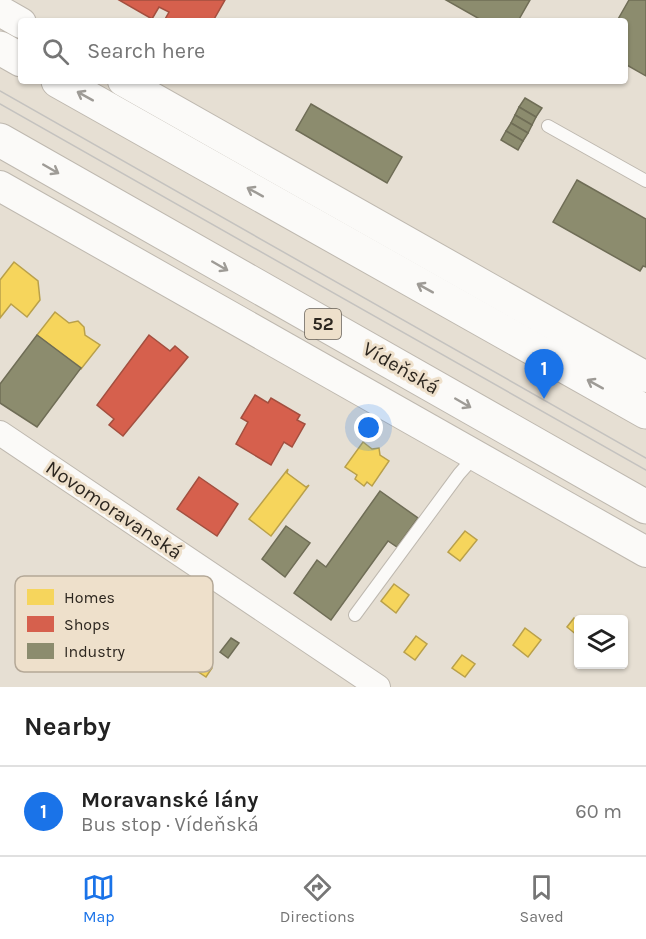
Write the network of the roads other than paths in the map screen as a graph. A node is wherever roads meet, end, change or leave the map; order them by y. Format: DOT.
graph roads {
  1 [pos="0,11"];
  2 [pos="18,21"];
  3 [pos="0,48"];
  4 [pos="18,58"];
  5 [pos="63,84"];
  6 [pos="128,84"];
  7 [pos="548,126"];
  8 [pos="0,140"];
  9 [pos="646,181"];
  10 [pos="0,186"];
  11 [pos="646,377"];
  12 [pos="646,412"];
  13 [pos="0,433"];
  14 [pos="475,455"];
  15 [pos="646,507"];
  16 [pos="646,552"];
  17 [pos="213,576"];
  18 [pos="213,576"];
  19 [pos="355,615"];
  20 [pos="378,687"];
  1 -- 2 [label="street"];
  3 -- 4 [label="highway"];
  12 -- 5 [label="highway, one-way"];
  6 -- 11 [label="street"];
  7 -- 9 [label="lane"];
  8 -- 15 [label="highway, Vídeňská / 52, one-way"];
  10 -- 14 [label="street, Vídeňská"];
  13 -- 17 [label="street, Novomoravanská"];
  14 -- 16 [label="street, Vídeňská"];
  14 -- 19 [label="lane"];
  18 -- 20 [label="street, Novomoravanská"];
}
